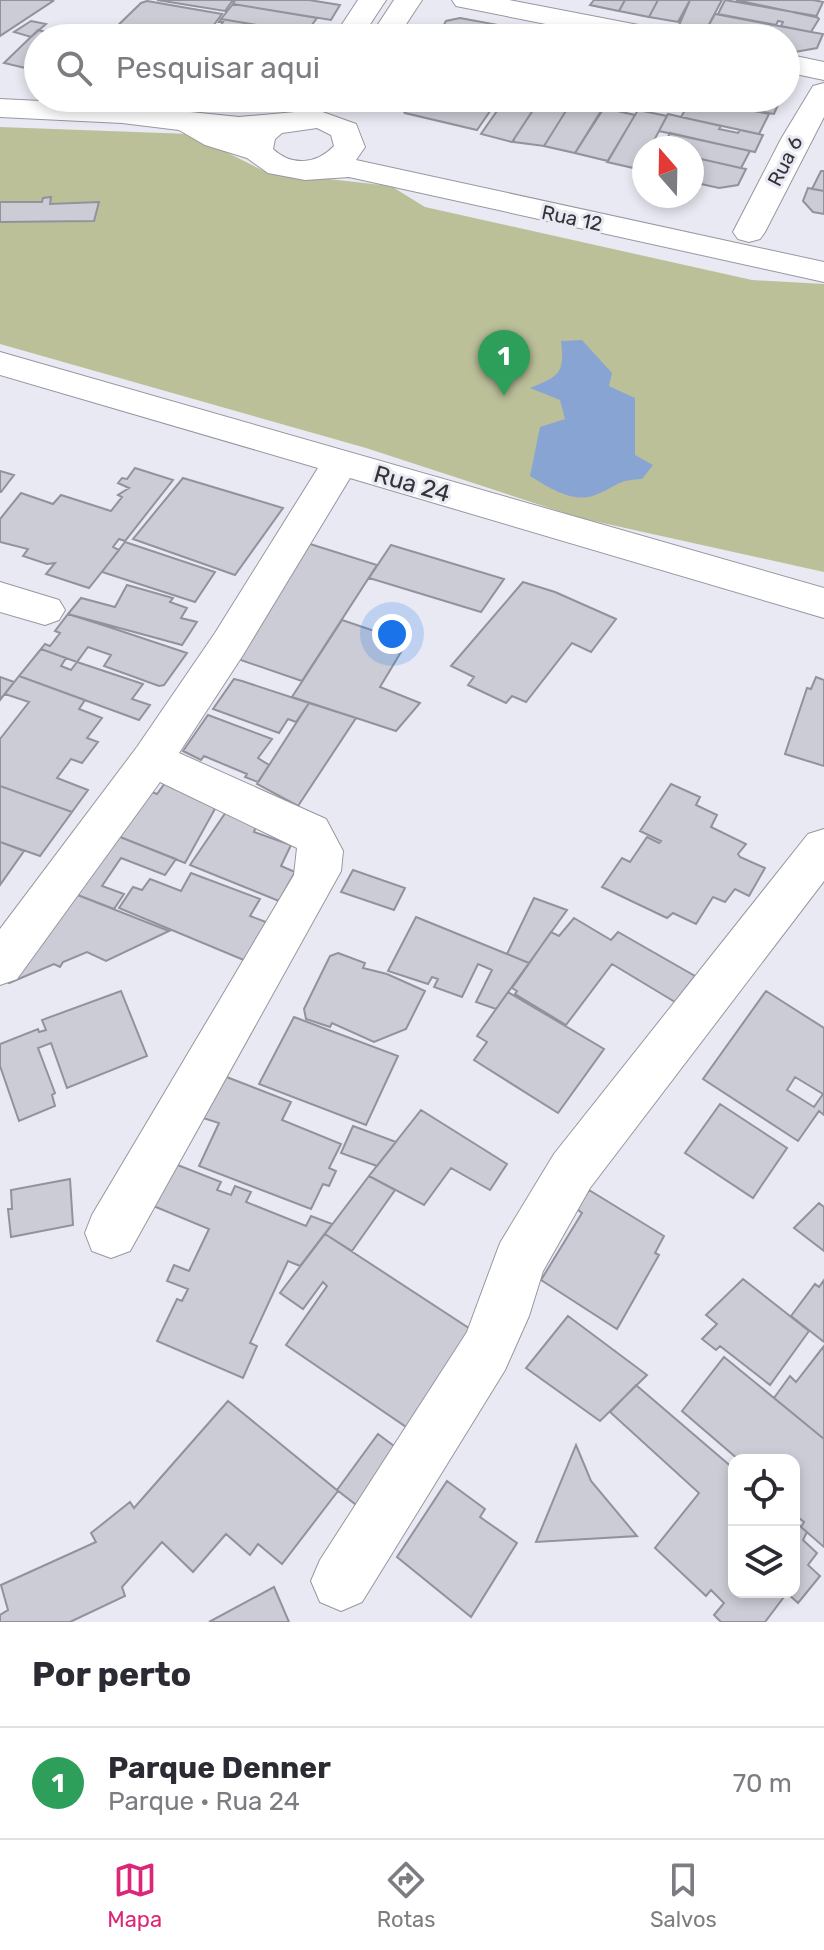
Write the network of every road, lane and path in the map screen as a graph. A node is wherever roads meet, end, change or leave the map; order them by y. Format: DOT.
graph roads {
  1 [pos="372,0"];
  2 [pos="408,0"];
  3 [pos="466,0"];
  4 [pos="356,24"];
  5 [pos="392,24"];
  6 [pos="588,24"];
  7 [pos="800,66"];
  8 [pos="824,71"];
  9 [pos="824,92"];
  10 [pos="0,108"];
  11 [pos="24,109"];
  12 [pos="92,112"];
  13 [pos="343,120"];
  14 [pos="283,123"];
  15 [pos="321,168"];
  16 [pos="749,232"];
  17 [pos="824,247"];
  18 [pos="824,272"];
  19 [pos="0,363"];
  20 [pos="340,463"];
  21 [pos="0,597"];
  22 [pos="824,603"];
  23 [pos="45,610"];
  24 [pos="152,759"];
  25 [pos="824,847"];
  26 [pos="0,965"];
  27 [pos="111,1233"];
  28 [pos="341,1581"];
  1 -- 4 [label="street"];
  2 -- 5 [label="street"];
  3 -- 6 [label="street"];
  7 -- 8 [label="street"];
  9 -- 16 [label="street, Rua 6"];
  10 -- 11 [label="street"];
  12 -- 14 [label="street"];
  13 -- 14 [label="street, Rua 12"];
  13 -- 15 [label="street"];
  13 -- 16 [label="street, Rua 12"];
  14 -- 15 [label="street, Rua 12"];
  15 -- 18 [label="street, Rua 12"];
  16 -- 17 [label="street, Rua 12"];
  19 -- 20 [label="street, Rua 24"];
  20 -- 22 [label="street, Rua 24"];
  20 -- 24 [label="street"];
  21 -- 23 [label="street"];
  24 -- 26 [label="street"];
  24 -- 27 [label="street"];
  25 -- 28 [label="street"];
}
